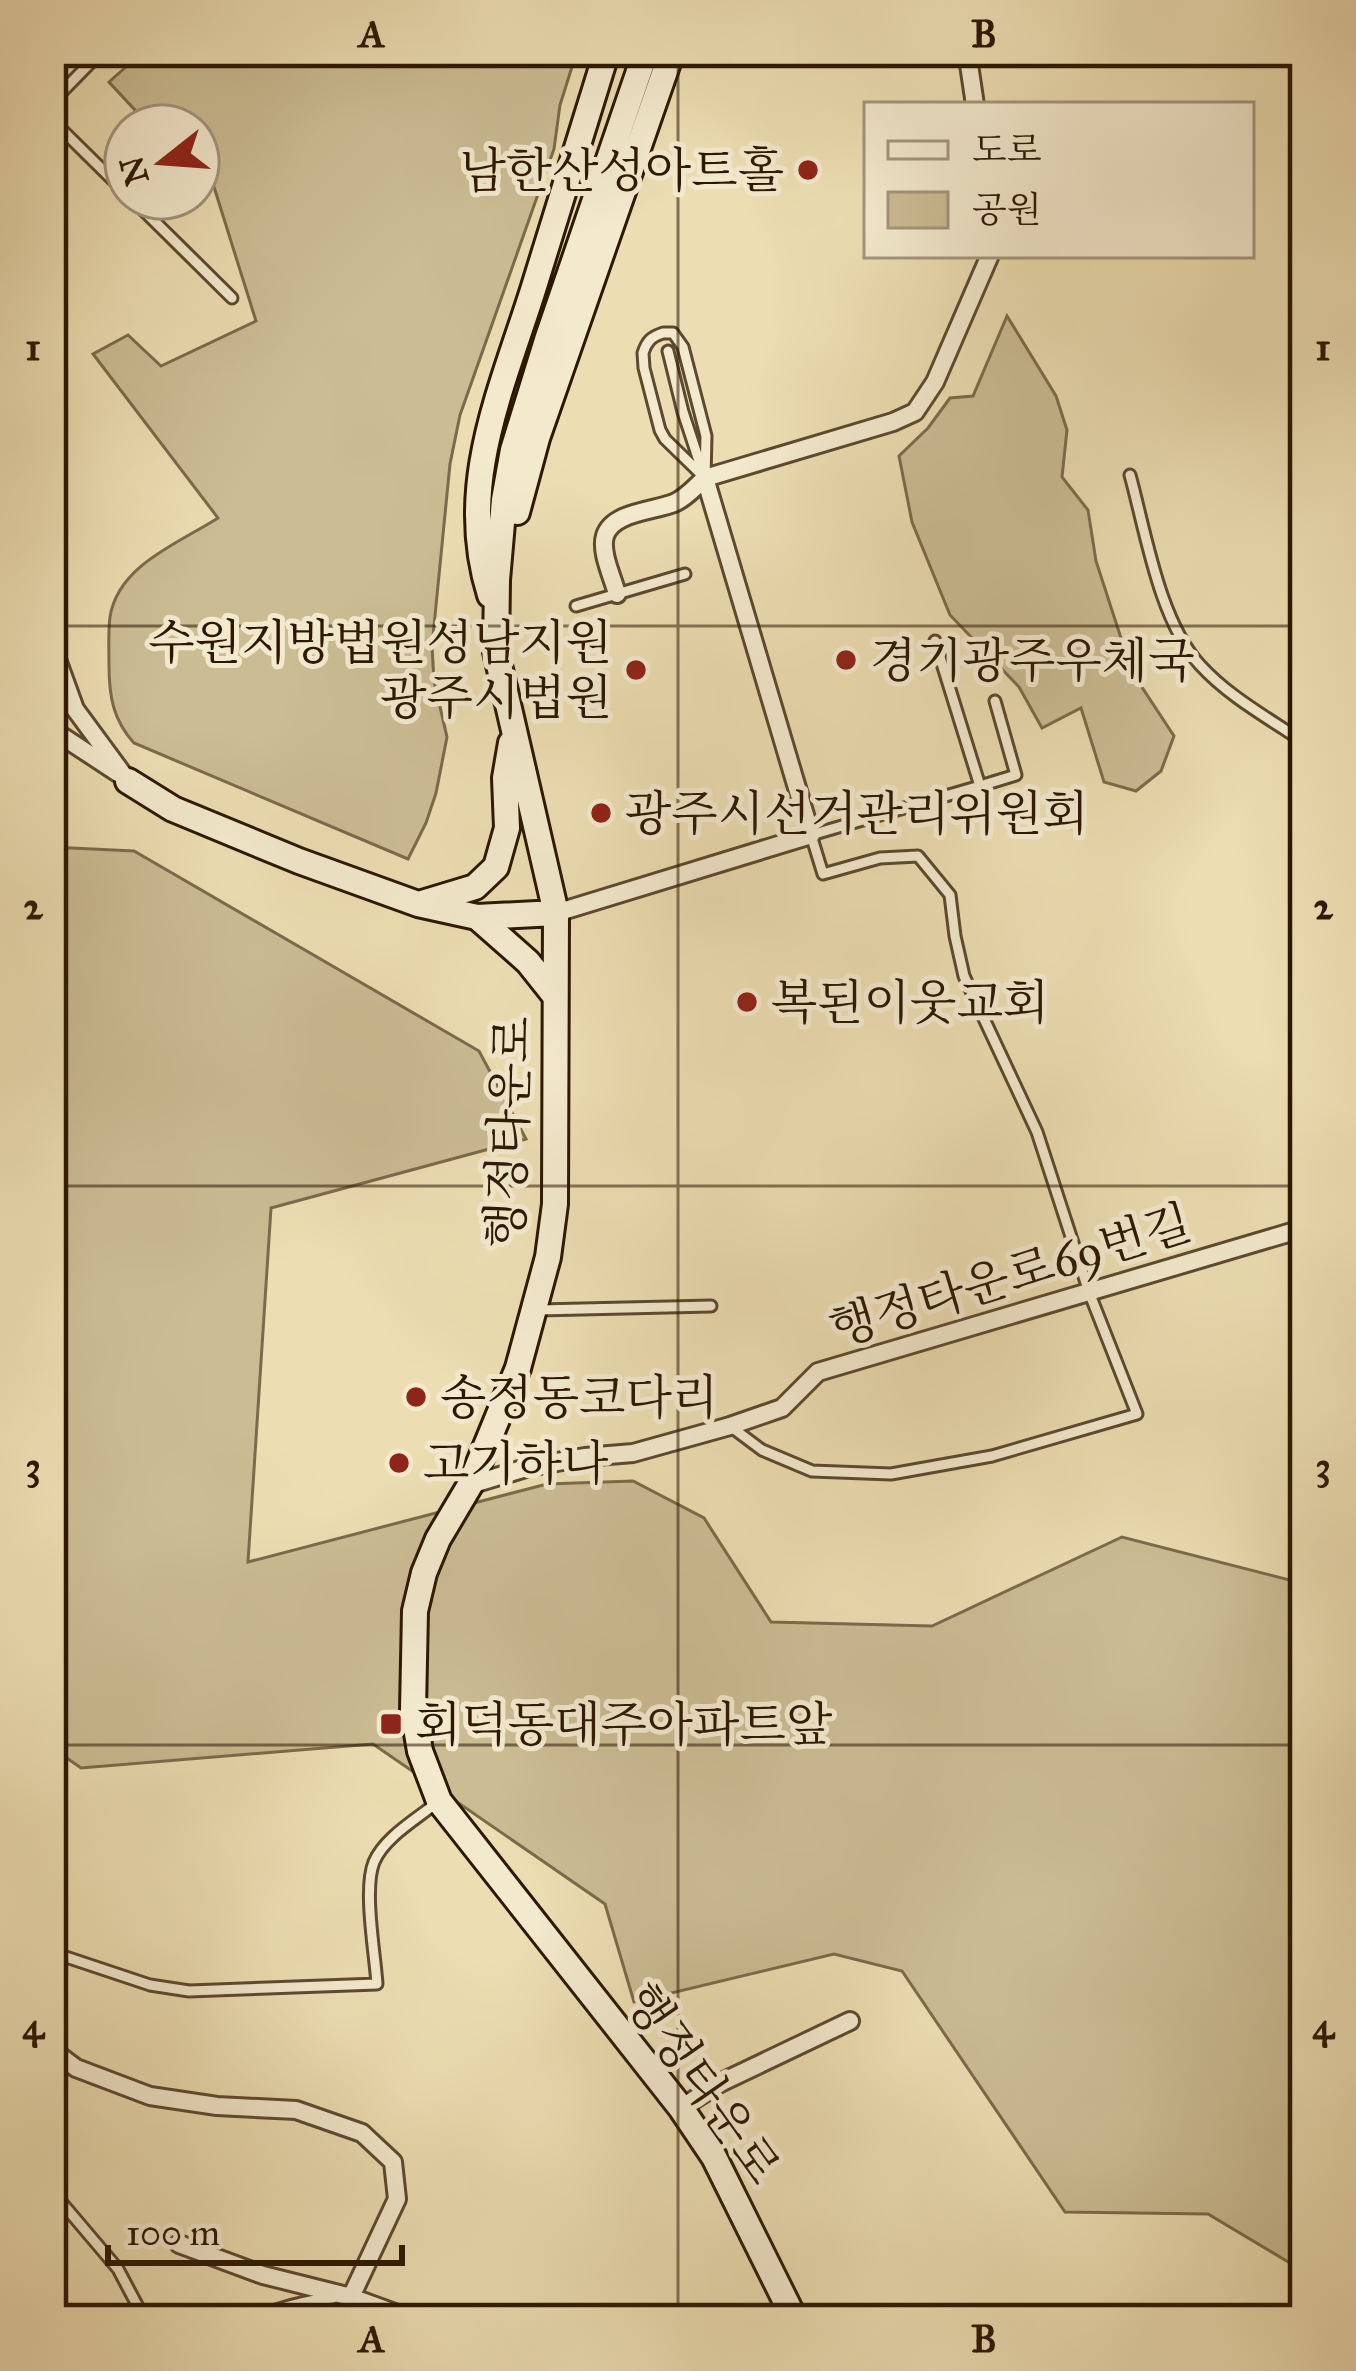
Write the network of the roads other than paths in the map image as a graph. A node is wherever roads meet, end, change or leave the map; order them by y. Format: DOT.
graph roads {
  1 [pos="102,51"];
  2 [pos="607,51"];
  3 [pos="646,51"];
  4 [pos="672,51"];
  5 [pos="968,51"];
  6 [pos="976,102"];
  7 [pos="51,103"];
  8 [pos="51,119"];
  9 [pos="102,169"];
  10 [pos="156,222"];
  11 [pos="989,258"];
  12 [pos="232,298"];
  13 [pos="668,351"];
  14 [pos="1130,475"];
  15 [pos="705,478"];
  16 [pos="686,574"];
  17 [pos="617,594"];
  18 [pos="576,606"];
  19 [pos="496,614"];
  20 [pos="935,640"];
  21 [pos="51,643"];
  22 [pos="995,701"];
  23 [pos="513,728"];
  24 [pos="51,729"];
  25 [pos="1305,743"];
  26 [pos="128,781"];
  27 [pos="980,786"];
  28 [pos="811,835"];
  29 [pos="418,904"];
  30 [pos="556,914"];
  31 [pos="477,917"];
  32 [pos="555,996"];
  33 [pos="1305,1228"];
  34 [pos="1089,1292"];
  35 [pos="710,1306"];
  36 [pos="534,1310"];
  37 [pos="730,1426"];
  38 [pos="470,1485"];
  39 [pos="439,1801"];
  40 [pos="51,1952"];
  41 [pos="850,2021"];
  42 [pos="51,2049"];
  43 [pos="681,2108"];
  44 [pos="51,2190"];
  45 [pos="178,2244"];
  46 [pos="351,2297"];
  47 [pos="374,2306"];
  48 [pos="145,2320"];
  49 [pos="246,2320"];
  50 [pos="360,2320"];
  51 [pos="414,2320"];
  52 [pos="795,2320"];
  1 -- 7 [label="lane"];
  2 -- 19 [label="street"];
  3 -- 19 [label="street, 행정타운로"];
  4 -- 19 [label="street"];
  5 -- 6 [label="street"];
  8 -- 9 [label="lane"];
  10 -- 12 [label="lane"];
  11 -- 15 [label="street"];
  13 -- 15 [label="lane"];
  14 -- 25 [label="lane"];
  15 -- 15 [label="lane"];
  15 -- 17 [label="street"];
  15 -- 28 [label="street"];
  16 -- 17 [label="lane"];
  17 -- 18 [label="lane"];
  19 -- 23 [label="street, 행정타운로"];
  20 -- 27 [label="lane"];
  21 -- 26 [label="street"];
  22 -- 27 [label="lane"];
  23 -- 29 [label="street"];
  23 -- 30 [label="street, 행정타운로"];
  24 -- 26 [label="street"];
  26 -- 29 [label="street"];
  27 -- 28 [label="lane"];
  28 -- 30 [label="street"];
  28 -- 34 [label="lane"];
  29 -- 31 [label="street"];
  30 -- 31 [label="street"];
  30 -- 32 [label="street, 행정타운로"];
  31 -- 32 [label="street"];
  32 -- 36 [label="street, 행정타운로"];
  33 -- 34 [label="street, 행정타운로69번길"];
  34 -- 37 [label="street, 행정타운로69번길"];
  34 -- 37 [label="lane"];
  35 -- 36 [label="lane"];
  36 -- 38 [label="street, 행정타운로"];
  37 -- 38 [label="street, 행정타운로69번길"];
  38 -- 39 [label="street, 행정타운로"];
  39 -- 40 [label="lane"];
  39 -- 43 [label="street, 행정타운로"];
  41 -- 43 [label="street"];
  42 -- 46 [label="street"];
  43 -- 52 [label="street, 행정타운로"];
  44 -- 48 [label="lane"];
  45 -- 46 [label="street"];
  46 -- 47 [label="street"];
  46 -- 49 [label="lane"];
  47 -- 50 [label="street"];
  47 -- 51 [label="street"];
}
